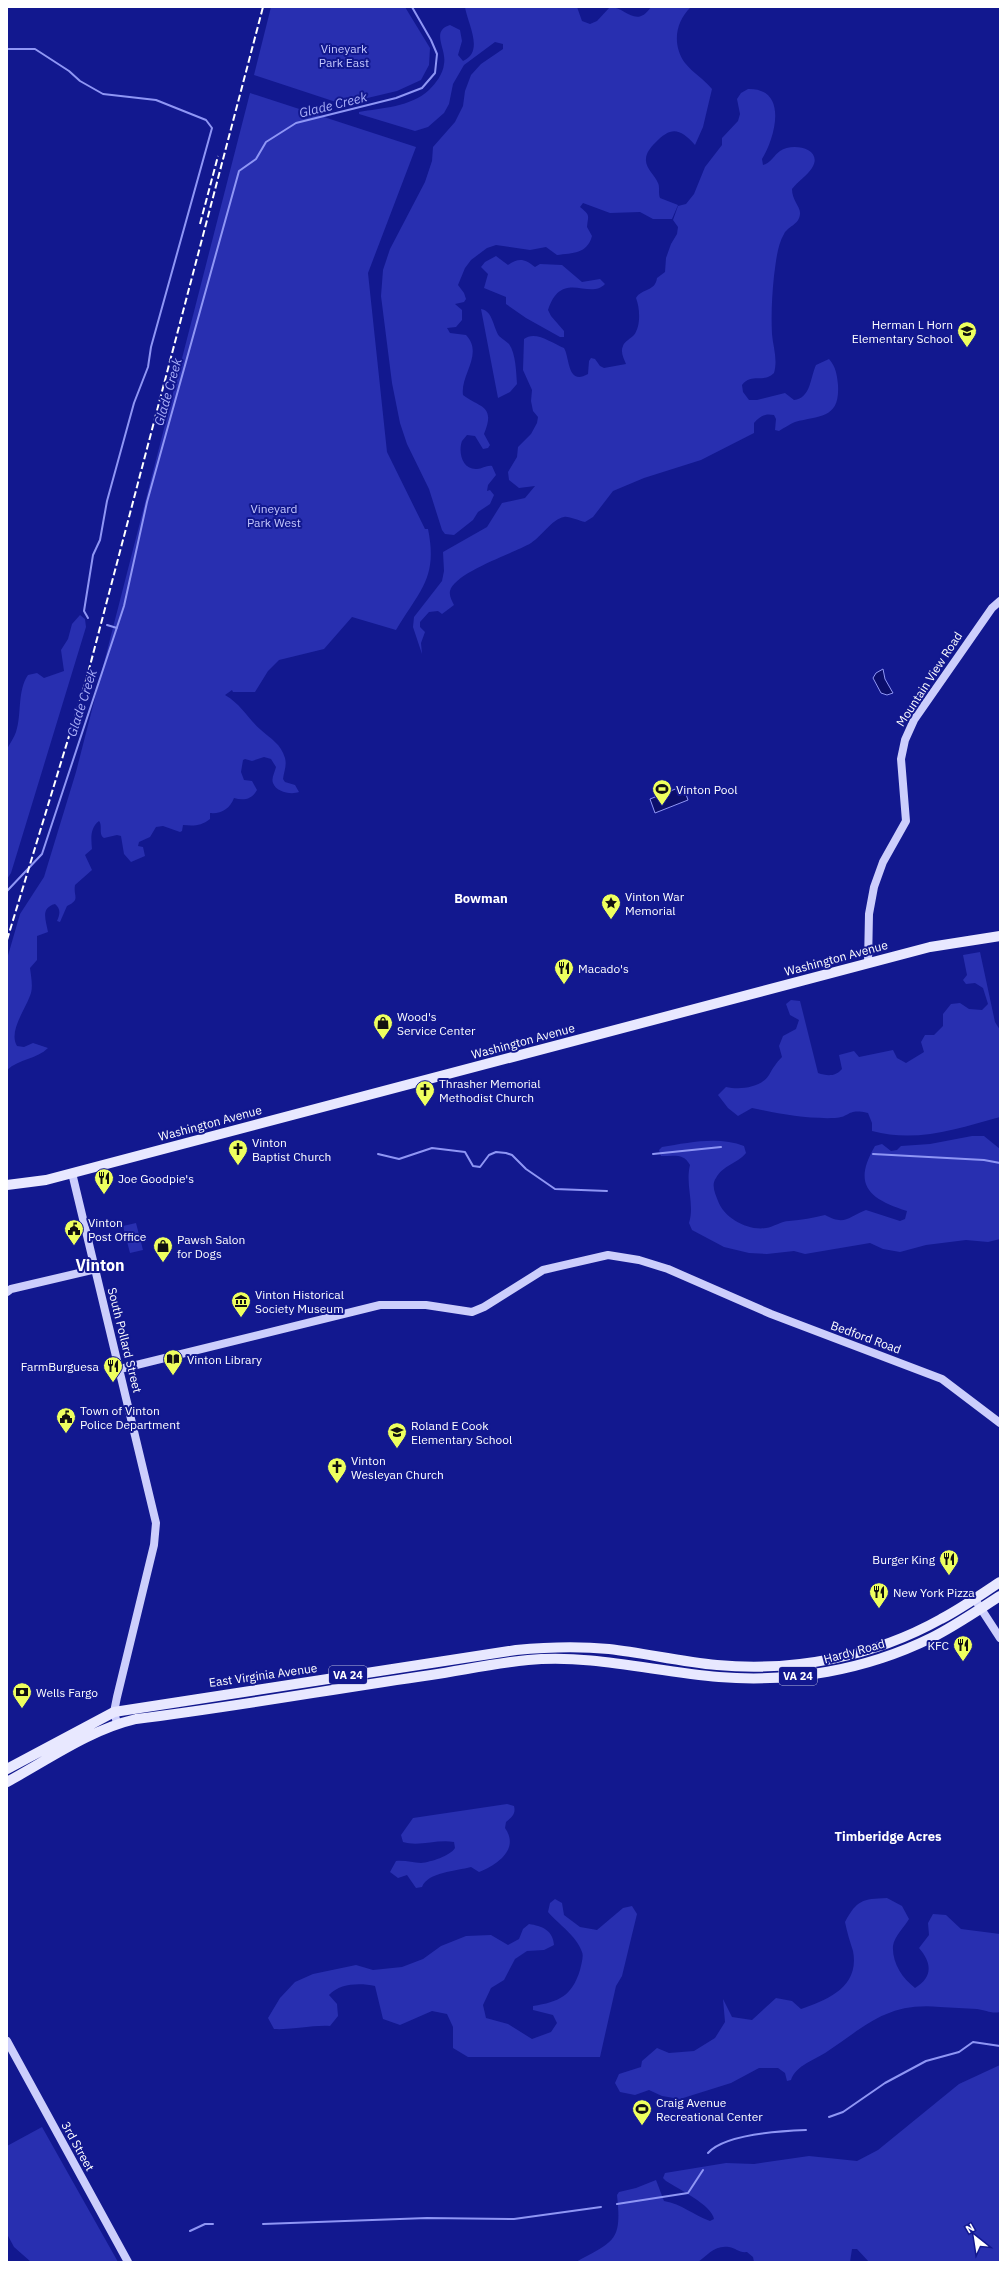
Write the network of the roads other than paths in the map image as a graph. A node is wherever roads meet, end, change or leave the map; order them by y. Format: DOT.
graph roads {
  1 [pos="1000,601"];
  2 [pos="1000,932"];
  3 [pos="1000,936"];
  4 [pos="982,938"];
  5 [pos="868,963"];
  6 [pos="72,1173"];
  7 [pos="7,1185"];
  8 [pos="96,1270"];
  9 [pos="9,1291"];
  10 [pos="120,1369"];
  11 [pos="1000,1423"];
  12 [pos="1000,1582"];
  13 [pos="1000,1596"];
  14 [pos="974,1598"];
  15 [pos="980,1609"];
  16 [pos="1000,1638"];
  17 [pos="582,1647"];
  18 [pos="580,1659"];
  19 [pos="114,1712"];
  20 [pos="117,1723"];
  21 [pos="7,1769"];
  22 [pos="7,1782"];
  23 [pos="7,2041"];
  24 [pos="128,2262"];
  1 -- 5 [label="street, Mountain View Road"];
  2 -- 4 [label="main road, Washington Avenue"];
  3 -- 4 [label="main road, Washington Avenue"];
  4 -- 5 [label="main road, Washington Avenue"];
  5 -- 6 [label="main road, Washington Avenue"];
  6 -- 7 [label="main road, Washington Avenue"];
  6 -- 8 [label="street, South Pollard Street"];
  8 -- 9 [label="street"];
  8 -- 10 [label="street, South Pollard Street"];
  10 -- 11 [label="street, Bedford Road"];
  10 -- 19 [label="street, South Pollard Street"];
  12 -- 14 [label="main road, Hardy Road / VA 24"];
  13 -- 15 [label="main road, Hardy Road / VA 24"];
  14 -- 15 [label="street"];
  14 -- 17 [label="main road, Hardy Road / VA 24"];
  15 -- 16 [label="street"];
  15 -- 18 [label="main road, Hardy Road / VA 24"];
  17 -- 19 [label="main road, East Virginia Avenue / VA 24"];
  18 -- 20 [label="main road, East Virginia Avenue / VA 24"];
  19 -- 20 [label="street, South Pollard Street"];
  19 -- 21 [label="main road, VA 24"];
  20 -- 22 [label="main road, VA 24"];
  23 -- 24 [label="street, 3rd Street"];
}
